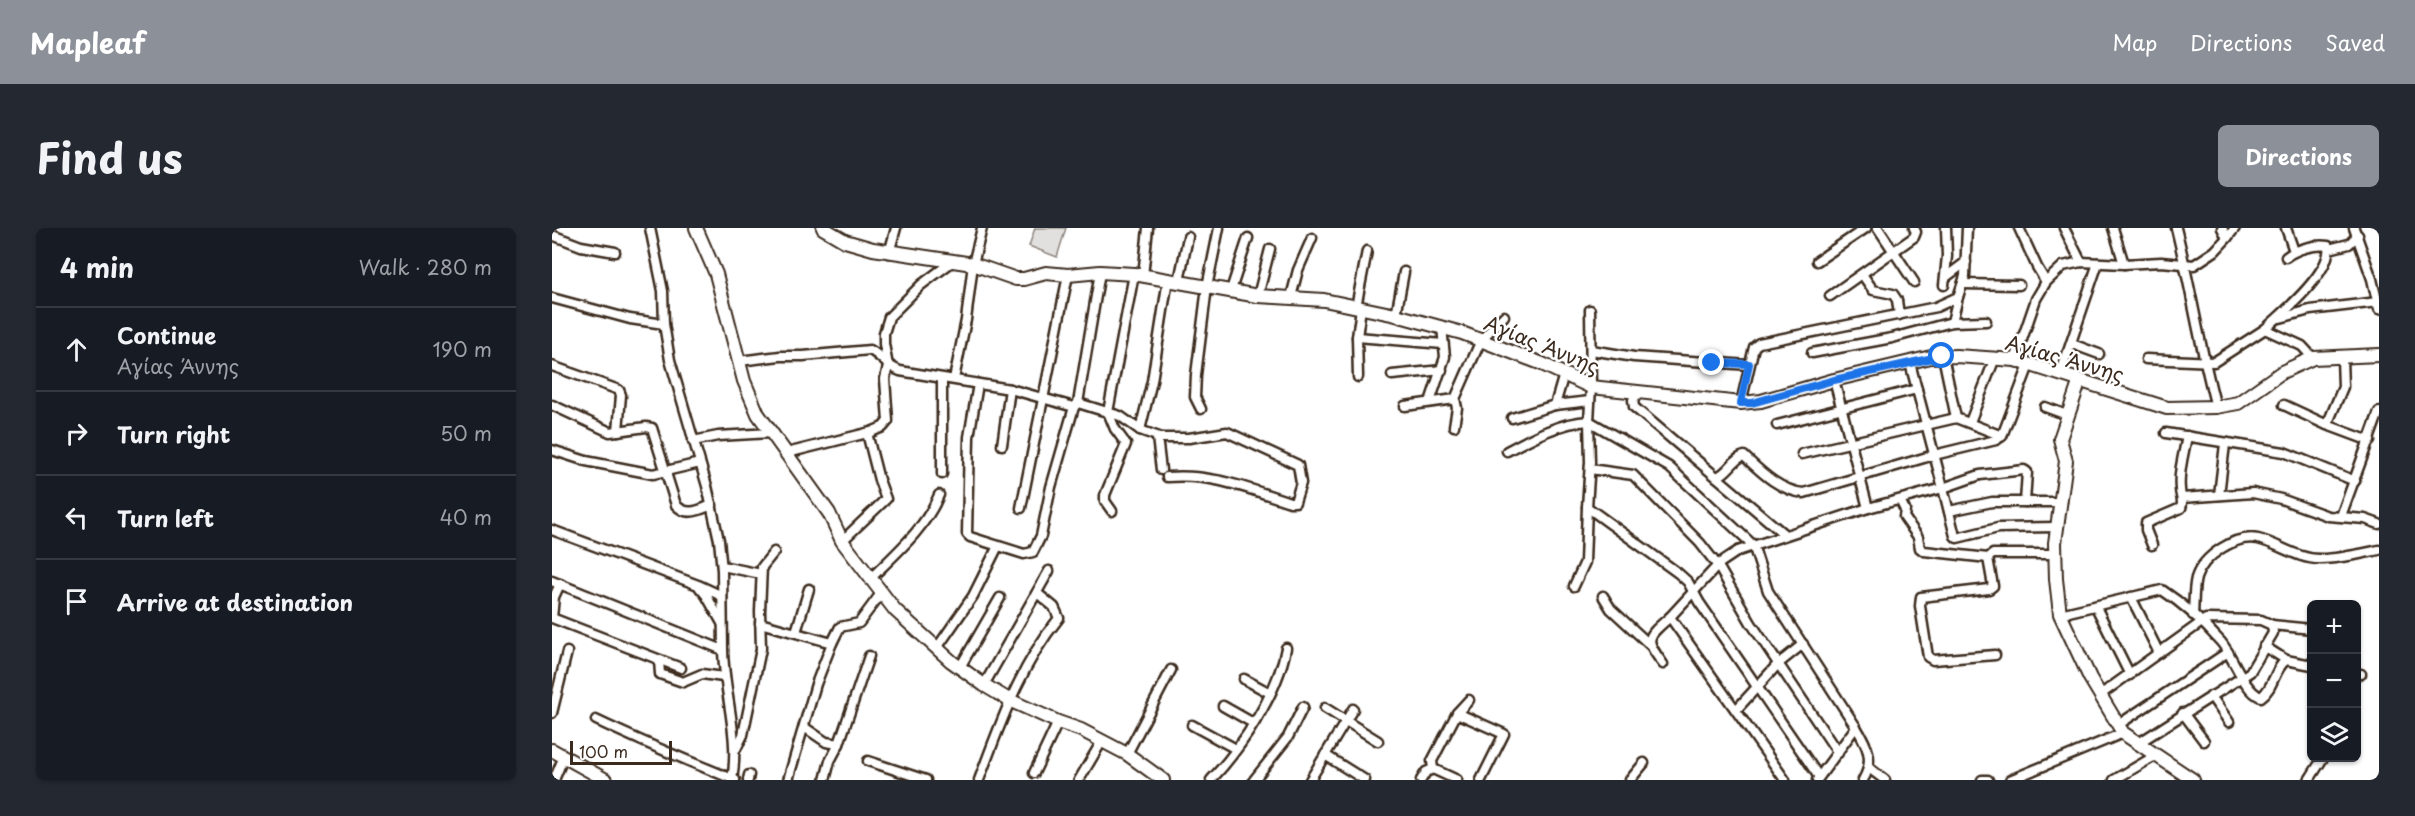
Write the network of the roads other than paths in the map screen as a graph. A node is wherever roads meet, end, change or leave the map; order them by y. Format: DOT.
graph roads {
  1 [pos="650,228"];
  2 [pos="696,228"];
  3 [pos="823,228"];
  4 [pos="896,228"];
  5 [pos="1148,228"];
  6 [pos="1219,228"];
  7 [pos="1866,228"];
  8 [pos="1878,228"];
  9 [pos="1914,228"];
  10 [pos="1946,228"];
  11 [pos="1967,228"];
  12 [pos="2019,228"];
  13 [pos="2064,228"];
  14 [pos="2113,228"];
  15 [pos="2176,228"];
  16 [pos="2222,228"];
  17 [pos="2235,228"];
  18 [pos="2286,228"];
  19 [pos="981,229"];
  20 [pos="2356,232"];
  21 [pos="552,235"];
  22 [pos="1188,237"];
  23 [pos="1248,238"];
  24 [pos="1312,238"];
  25 [pos="2227,238"];
  26 [pos="552,241"];
  27 [pos="567,241"];
  28 [pos="1270,249"];
  29 [pos="2329,249"];
  30 [pos="1893,250"];
  31 [pos="1367,251"];
  32 [pos="615,252"];
  33 [pos="889,253"];
  34 [pos="1947,256"];
  35 [pos="954,261"];
  36 [pos="1817,261"];
  37 [pos="1966,262"];
  38 [pos="2081,262"];
  39 [pos="2098,263"];
  40 [pos="973,264"];
  41 [pos="2124,264"];
  42 [pos="2186,264"];
  43 [pos="1100,272"];
  44 [pos="1404,272"];
  45 [pos="1862,274"];
  46 [pos="1068,275"];
  47 [pos="1139,275"];
  48 [pos="1173,280"];
  49 [pos="1914,282"];
  50 [pos="2046,282"];
  51 [pos="1963,284"];
  52 [pos="2019,285"];
  53 [pos="1207,287"];
  54 [pos="1232,290"];
  55 [pos="1258,296"];
  56 [pos="1830,296"];
  57 [pos="1291,297"];
  58 [pos="1958,297"];
  59 [pos="552,298"];
  60 [pos="2378,306"];
  61 [pos="1358,307"];
  62 [pos="1590,310"];
  63 [pos="1396,315"];
  64 [pos="1899,315"];
  65 [pos="1504,316"];
  66 [pos="2277,319"];
  67 [pos="1986,321"];
  68 [pos="1952,322"];
  69 [pos="664,324"];
  70 [pos="1442,327"];
  71 [pos="2265,328"];
  72 [pos="1357,336"];
  73 [pos="1481,340"];
  74 [pos="1443,344"];
  75 [pos="2072,344"];
  76 [pos="1592,350"];
  77 [pos="1812,352"];
  78 [pos="2099,354"];
  79 [pos="2379,355"];
  80 [pos="1942,356"];
  81 [pos="1995,358"];
  82 [pos="2313,358"];
  83 [pos="2342,358"];
  84 [pos="2145,359"];
  85 [pos="2015,360"];
  86 [pos="2204,360"];
  87 [pos="739,361"];
  88 [pos="1910,363"];
  89 [pos="1749,364"];
  90 [pos="2029,365"];
  91 [pos="552,366"];
  92 [pos="888,366"];
  93 [pos="1442,370"];
  94 [pos="1564,374"];
  95 [pos="1392,375"];
  96 [pos="2060,375"];
  97 [pos="1358,377"];
  98 [pos="942,379"];
  99 [pos="954,379"];
  100 [pos="1834,380"];
  101 [pos="2080,380"];
  102 [pos="978,384"];
  103 [pos="1591,387"];
  104 [pos="1010,389"];
  105 [pos="1917,389"];
  106 [pos="1639,392"];
  107 [pos="1045,398"];
  108 [pos="1455,399"];
  109 [pos="1590,400"];
  110 [pos="1430,402"];
  111 [pos="1741,403"];
  112 [pos="552,405"];
  113 [pos="1076,405"];
  114 [pos="1555,405"];
  115 [pos="2284,405"];
  116 [pos="1405,406"];
  117 [pos="2045,407"];
  118 [pos="2216,407"];
  119 [pos="1841,408"];
  120 [pos="1201,409"];
  121 [pos="1108,412"];
  122 [pos="2379,412"];
  123 [pos="2067,415"];
  124 [pos="1512,418"];
  125 [pos="1956,418"];
  126 [pos="1588,422"];
  127 [pos="1970,422"];
  128 [pos="1927,424"];
  129 [pos="1777,425"];
  130 [pos="2327,425"];
  131 [pos="1454,426"];
  132 [pos="1140,430"];
  133 [pos="618,431"];
  134 [pos="771,433"];
  135 [pos="867,433"];
  136 [pos="2166,433"];
  137 [pos="1157,436"];
  138 [pos="2002,436"];
  139 [pos="2187,436"];
  140 [pos="693,441"];
  141 [pos="1850,441"];
  142 [pos="2370,441"];
  143 [pos="2225,444"];
  144 [pos="1002,445"];
  145 [pos="552,450"];
  146 [pos="1507,451"];
  147 [pos="787,453"];
  148 [pos="1802,454"];
  149 [pos="1934,455"];
  150 [pos="700,463"];
  151 [pos="1590,469"];
  152 [pos="666,473"];
  153 [pos="942,474"];
  154 [pos="1717,477"];
  155 [pos="1860,478"];
  156 [pos="2355,481"];
  157 [pos="1943,488"];
  158 [pos="939,495"];
  159 [pos="2219,495"];
  160 [pos="2182,498"];
  161 [pos="1900,500"];
  162 [pos="2025,502"];
  163 [pos="2062,502"];
  164 [pos="712,505"];
  165 [pos="1587,507"];
  166 [pos="1021,508"];
  167 [pos="1868,508"];
  168 [pos="1112,511"];
  169 [pos="1949,511"];
  170 [pos="2341,516"];
  171 [pos="2379,524"];
  172 [pos="2057,527"];
  173 [pos="552,530"];
  174 [pos="1785,535"];
  175 [pos="842,541"];
  176 [pos="1753,545"];
  177 [pos="2152,545"];
  178 [pos="998,546"];
  179 [pos="2379,550"];
  180 [pos="774,552"];
  181 [pos="2055,554"];
  182 [pos="1988,558"];
  183 [pos="722,566"];
  184 [pos="1718,566"];
  185 [pos="1049,571"];
  186 [pos="761,574"];
  187 [pos="871,578"];
  188 [pos="556,582"];
  189 [pos="698,585"];
  190 [pos="1574,586"];
  191 [pos="809,589"];
  192 [pos="1694,590"];
  193 [pos="882,592"];
  194 [pos="1037,593"];
  195 [pos="722,596"];
  196 [pos="1603,596"];
  197 [pos="2131,597"];
  198 [pos="1000,598"];
  199 [pos="2096,607"];
  200 [pos="2060,614"];
  201 [pos="2193,615"];
  202 [pos="1670,617"];
  203 [pos="552,618"];
  204 [pos="722,623"];
  205 [pos="760,623"];
  206 [pos="2200,623"];
  207 [pos="2272,625"];
  208 [pos="2307,628"];
  209 [pos="796,632"];
  210 [pos="832,643"];
  211 [pos="1803,644"];
  212 [pos="1650,645"];
  213 [pos="2264,646"];
  214 [pos="937,648"];
  215 [pos="1286,648"];
  216 [pos="723,650"];
  217 [pos="567,652"];
  218 [pos="2228,652"];
  219 [pos="2159,653"];
  220 [pos="1995,655"];
  221 [pos="869,656"];
  222 [pos="659,660"];
  223 [pos="2286,660"];
  224 [pos="1663,664"];
  225 [pos="1778,664"];
  226 [pos="2307,664"];
  227 [pos="681,668"];
  228 [pos="959,669"];
  229 [pos="1171,670"];
  230 [pos="2130,675"];
  231 [pos="723,677"];
  232 [pos="2243,677"];
  233 [pos="1245,679"];
  234 [pos="984,685"];
  235 [pos="1758,687"];
  236 [pos="1270,693"];
  237 [pos="2100,695"];
  238 [pos="2211,696"];
  239 [pos="1010,700"];
  240 [pos="1469,700"];
  241 [pos="1223,706"];
  242 [pos="1303,707"];
  243 [pos="1325,708"];
  244 [pos="1353,709"];
  245 [pos="1736,710"];
  246 [pos="552,713"];
  247 [pos="1457,713"];
  248 [pos="2184,713"];
  249 [pos="596,720"];
  250 [pos="1346,721"];
  251 [pos="1058,722"];
  252 [pos="2229,722"];
  253 [pos="1253,723"];
  254 [pos="1192,724"];
  255 [pos="804,727"];
  256 [pos="1856,727"];
  257 [pos="2121,729"];
  258 [pos="1101,741"];
  259 [pos="1378,741"];
  260 [pos="2204,741"];
  261 [pos="839,744"];
  262 [pos="2137,744"];
  263 [pos="736,749"];
  264 [pos="1236,749"];
  265 [pos="552,750"];
  266 [pos="1838,753"];
  267 [pos="1127,754"];
  268 [pos="1326,755"];
  269 [pos="564,756"];
  270 [pos="2155,756"];
  271 [pos="868,761"];
  272 [pos="2321,762"];
  273 [pos="1644,763"];
  274 [pos="1869,768"];
  275 [pos="1433,769"];
  276 [pos="1034,773"];
  277 [pos="1818,779"];
  278 [pos="554,780"];
  279 [pos="606,780"];
  280 [pos="733,780"];
  281 [pos="788,780"];
  282 [pos="825,780"];
  283 [pos="926,780"];
  284 [pos="979,780"];
  285 [pos="1078,780"];
  286 [pos="1163,780"];
  287 [pos="1211,780"];
  288 [pos="1254,780"];
  289 [pos="1310,780"];
  290 [pos="1365,780"];
  291 [pos="1421,780"];
  292 [pos="1457,780"];
  293 [pos="1481,780"];
  294 [pos="1630,780"];
  295 [pos="1785,780"];
  296 [pos="1863,780"];
  297 [pos="1885,780"];
  298 [pos="1983,780"];
  299 [pos="1988,780"];
  300 [pos="2010,780"];
  301 [pos="2114,780"];
  302 [pos="2192,780"];
  303 [pos="2310,780"];
  1 -- 69 [label="street"];
  2 -- 87 [label="street"];
  3 -- 33 [label="street, Αγίας Άννης"];
  4 -- 33 [label="street"];
  5 -- 47 [label="street"];
  6 -- 53 [label="street"];
  7 -- 36 [label="street"];
  8 -- 30 [label="street"];
  9 -- 30 [label="street"];
  10 -- 34 [label="street"];
  11 -- 37 [label="street"];
  12 -- 50 [label="street"];
  13 -- 38 [label="street"];
  14 -- 41 [label="street"];
  15 -- 42 [label="street"];
  16 -- 25 [label="street"];
  17 -- 25 [label="street"];
  18 -- 29 [label="street"];
  19 -- 40 [label="street"];
  20 -- 29 [label="street"];
  20 -- 60 [label="street"];
  21 -- 27 [label="street"];
  22 -- 48 [label="street"];
  23 -- 54 [label="street"];
  24 -- 57 [label="street"];
  25 -- 42 [label="street"];
  26 -- 27 [label="street"];
  27 -- 32 [label="street"];
  28 -- 55 [label="street"];
  29 -- 66 [label="street"];
  30 -- 45 [label="street"];
  30 -- 49 [label="street"];
  31 -- 61 [label="street"];
  33 -- 35 [label="street, Αγίας Άννης"];
  34 -- 37 [label="street"];
  34 -- 37 [label="street"];
  35 -- 40 [label="street, Αγίας Άννης"];
  35 -- 92 [label="street"];
  37 -- 51 [label="street"];
  38 -- 39 [label="street"];
  38 -- 50 [label="street"];
  39 -- 41 [label="street"];
  39 -- 75 [label="street"];
  40 -- 46 [label="street, Αγίας Άννης"];
  40 -- 99 [label="street"];
  41 -- 42 [label="street"];
  42 -- 86 [label="street"];
  43 -- 46 [label="street, Αγίας Άννης"];
  43 -- 47 [label="street, Αγίας Άννης"];
  43 -- 113 [label="street"];
  44 -- 63 [label="street"];
  45 -- 56 [label="street"];
  45 -- 64 [label="street"];
  46 -- 107 [label="street"];
  47 -- 48 [label="street, Αγίας Άννης"];
  47 -- 121 [label="street"];
  48 -- 53 [label="street, Αγίας Άννης"];
  48 -- 132 [label="street"];
  50 -- 85 [label="street"];
  51 -- 52 [label="street"];
  51 -- 58 [label="street"];
  53 -- 54 [label="street, Αγίας Άννης"];
  53 -- 120 [label="street"];
  54 -- 55 [label="street, Αγίας Άννης"];
  55 -- 57 [label="street, Αγίας Άννης"];
  57 -- 61 [label="street, Αγίας Άννης"];
  58 -- 64 [label="street"];
  58 -- 68 [label="street"];
  59 -- 69 [label="street"];
  60 -- 66 [label="street"];
  61 -- 63 [label="street, Αγίας Άννης"];
  61 -- 72 [label="street"];
  62 -- 76 [label="street"];
  63 -- 70 [label="street, Αγίας Άννης"];
  64 -- 89 [label="street"];
  65 -- 73 [label="street"];
  66 -- 71 [label="street"];
  67 -- 68 [label="street"];
  68 -- 77 [label="street"];
  69 -- 140 [label="street"];
  70 -- 73 [label="street, Αγίας Άννης"];
  70 -- 74 [label="street"];
  71 -- 82 [label="street"];
  71 -- 86 [label="street"];
  72 -- 74 [label="street"];
  72 -- 97 [label="street"];
  73 -- 94 [label="street, Αγίας Άννης"];
  73 -- 108 [label="street"];
  74 -- 93 [label="street"];
  75 -- 78 [label="street"];
  75 -- 96 [label="street"];
  76 -- 89 [label="street"];
  76 -- 103 [label="street"];
  79 -- 83 [label="street, Αγίας Άννης"];
  80 -- 81 [label="street, Αγίας Άννης"];
  80 -- 88 [label="street, Αγίας Άννης"];
  80 -- 125 [label="street"];
  81 -- 85 [label="street, Αγίας Άννης"];
  81 -- 127 [label="street"];
  82 -- 83 [label="street, Αγίας Άννης"];
  82 -- 118 [label="street, Αγίας Άννης"];
  83 -- 130 [label="street"];
  84 -- 86 [label="street"];
  85 -- 90 [label="street, Αγίας Άννης"];
  86 -- 118 [label="street"];
  87 -- 92 [label="street"];
  87 -- 134 [label="street"];
  88 -- 100 [label="street, Αγίας Άννης"];
  88 -- 105 [label="street"];
  89 -- 111 [label="street"];
  90 -- 96 [label="street, Αγίας Άννης"];
  90 -- 138 [label="street"];
  91 -- 133 [label="street"];
  92 -- 98 [label="street"];
  92 -- 135 [label="street"];
  93 -- 95 [label="street"];
  93 -- 110 [label="street"];
  94 -- 103 [label="street, Αγίας Άννης"];
  94 -- 114 [label="street"];
  96 -- 101 [label="street, Αγίας Άννης"];
  98 -- 99 [label="street"];
  98 -- 153 [label="street"];
  99 -- 102 [label="street"];
  100 -- 111 [label="street, Αγίας Άννης"];
  100 -- 119 [label="street"];
  101 -- 118 [label="street, Αγίας Άννης"];
  101 -- 123 [label="street"];
  102 -- 104 [label="street"];
  102 -- 178 [label="street"];
  103 -- 106 [label="street, Αγίας Άννης"];
  103 -- 109 [label="street"];
  104 -- 107 [label="street"];
  104 -- 144 [label="street"];
  105 -- 119 [label="street"];
  105 -- 128 [label="street"];
  106 -- 111 [label="street, Αγίας Άννης"];
  106 -- 154 [label="street"];
  107 -- 113 [label="street"];
  107 -- 166 [label="street"];
  108 -- 110 [label="street"];
  108 -- 131 [label="street"];
  109 -- 114 [label="street"];
  109 -- 126 [label="street"];
  110 -- 116 [label="street"];
  112 -- 133 [label="street"];
  113 -- 121 [label="street"];
  113 -- 178 [label="street"];
  114 -- 124 [label="street"];
  115 -- 130 [label="street"];
  117 -- 123 [label="street"];
  119 -- 129 [label="street"];
  119 -- 141 [label="street"];
  121 -- 132 [label="street"];
  121 -- 168 [label="street"];
  122 -- 142 [label="street"];
  123 -- 163 [label="street"];
  125 -- 127 [label="street"];
  125 -- 128 [label="street"];
  126 -- 146 [label="street"];
  126 -- 151 [label="street"];
  126 -- 176 [label="street"];
  127 -- 138 [label="street"];
  128 -- 141 [label="street"];
  128 -- 149 [label="street"];
  130 -- 142 [label="street"];
  132 -- 137 [label="street"];
  133 -- 152 [label="street"];
  134 -- 140 [label="street"];
  134 -- 147 [label="street"];
  135 -- 147 [label="street"];
  135 -- 175 [label="street"];
  136 -- 139 [label="street"];
  137 -- 137 [label="street"];
  138 -- 149 [label="street"];
  139 -- 143 [label="street"];
  139 -- 160 [label="street"];
  140 -- 150 [label="street"];
  141 -- 148 [label="street"];
  141 -- 155 [label="street"];
  142 -- 156 [label="street"];
  143 -- 156 [label="street"];
  143 -- 159 [label="street"];
  145 -- 152 [label="street"];
  147 -- 175 [label="street"];
  149 -- 155 [label="street"];
  149 -- 157 [label="street"];
  150 -- 152 [label="street"];
  150 -- 164 [label="street"];
  151 -- 165 [label="street"];
  151 -- 184 [label="street"];
  152 -- 164 [label="street"];
  154 -- 155 [label="street"];
  154 -- 174 [label="street"];
  155 -- 167 [label="street"];
  156 -- 170 [label="street"];
  157 -- 161 [label="street"];
  157 -- 162 [label="street"];
  157 -- 169 [label="street"];
  158 -- 187 [label="street"];
  159 -- 160 [label="street"];
  159 -- 170 [label="street"];
  160 -- 177 [label="street"];
  161 -- 167 [label="street"];
  161 -- 182 [label="street"];
  162 -- 163 [label="street"];
  162 -- 169 [label="street"];
  163 -- 172 [label="street"];
  164 -- 183 [label="street"];
  165 -- 190 [label="street"];
  165 -- 192 [label="street"];
  167 -- 174 [label="street"];
  169 -- 172 [label="street"];
  170 -- 171 [label="street"];
  172 -- 181 [label="street"];
  173 -- 189 [label="street"];
  174 -- 176 [label="street"];
  175 -- 187 [label="street"];
  176 -- 184 [label="street"];
  176 -- 211 [label="street"];
  178 -- 214 [label="street"];
  179 -- 201 [label="street"];
  180 -- 186 [label="street"];
  181 -- 182 [label="street"];
  181 -- 200 [label="street"];
  182 -- 220 [label="street"];
  183 -- 186 [label="street"];
  183 -- 195 [label="street"];
  184 -- 192 [label="street"];
  184 -- 225 [label="street"];
  185 -- 194 [label="street"];
  186 -- 205 [label="street"];
  187 -- 193 [label="street"];
  188 -- 203 [label="street"];
  188 -- 216 [label="street"];
  189 -- 195 [label="street"];
  189 -- 204 [label="street"];
  191 -- 209 [label="street"];
  192 -- 202 [label="street"];
  192 -- 235 [label="street"];
  193 -- 210 [label="street"];
  193 -- 214 [label="street"];
  194 -- 234 [label="street"];
  194 -- 239 [label="street"];
  195 -- 204 [label="street"];
  196 -- 212 [label="street"];
  197 -- 199 [label="street"];
  197 -- 201 [label="street"];
  197 -- 219 [label="street"];
  198 -- 228 [label="street"];
  199 -- 200 [label="street"];
  199 -- 230 [label="street"];
  200 -- 237 [label="street"];
  201 -- 206 [label="street"];
  202 -- 212 [label="street"];
  202 -- 245 [label="street"];
  203 -- 222 [label="street"];
  204 -- 216 [label="street"];
  205 -- 209 [label="street"];
  205 -- 263 [label="street"];
  206 -- 207 [label="street"];
  206 -- 218 [label="street"];
  206 -- 219 [label="street"];
  207 -- 208 [label="street"];
  207 -- 213 [label="street"];
  209 -- 210 [label="street"];
  210 -- 255 [label="street"];
  211 -- 225 [label="street"];
  211 -- 256 [label="street"];
  212 -- 224 [label="street"];
  213 -- 223 [label="street"];
  213 -- 232 [label="street"];
  214 -- 228 [label="street"];
  215 -- 236 [label="street"];
  216 -- 231 [label="street"];
  217 -- 246 [label="street"];
  218 -- 232 [label="street"];
  218 -- 257 [label="street"];
  219 -- 230 [label="street"];
  221 -- 261 [label="street"];
  222 -- 227 [label="street"];
  222 -- 231 [label="street"];
  223 -- 226 [label="street"];
  223 -- 232 [label="street"];
  225 -- 235 [label="street"];
  225 -- 266 [label="street"];
  228 -- 234 [label="street"];
  229 -- 267 [label="street"];
  230 -- 237 [label="street"];
  231 -- 263 [label="street"];
  232 -- 238 [label="street"];
  233 -- 236 [label="street"];
  234 -- 239 [label="street"];
  235 -- 245 [label="street"];
  235 -- 277 [label="street"];
  236 -- 253 [label="street"];
  237 -- 257 [label="street"];
  238 -- 248 [label="street"];
  238 -- 252 [label="street"];
  239 -- 251 [label="street"];
  239 -- 284 [label="street"];
  240 -- 247 [label="street"];
  241 -- 253 [label="street"];
  242 -- 288 [label="street"];
  243 -- 250 [label="street"];
  244 -- 250 [label="street"];
  245 -- 295 [label="street"];
  247 -- 275 [label="street"];
  247 -- 293 [label="street"];
  248 -- 260 [label="street"];
  248 -- 262 [label="street"];
  249 -- 280 [label="street"];
  250 -- 259 [label="street"];
  250 -- 268 [label="street"];
  251 -- 258 [label="street"];
  251 -- 276 [label="street"];
  253 -- 264 [label="street"];
  254 -- 264 [label="street"];
  255 -- 261 [label="street"];
  255 -- 281 [label="street"];
  256 -- 266 [label="street"];
  256 -- 274 [label="street"];
  257 -- 262 [label="street"];
  257 -- 300 [label="street"];
  258 -- 267 [label="street"];
  258 -- 285 [label="street"];
  261 -- 282 [label="street"];
  262 -- 270 [label="street"];
  263 -- 280 [label="street"];
  264 -- 287 [label="street"];
  265 -- 269 [label="street"];
  266 -- 277 [label="street"];
  267 -- 286 [label="street"];
  268 -- 289 [label="street"];
  268 -- 290 [label="street"];
  269 -- 278 [label="street"];
  269 -- 279 [label="street"];
  270 -- 301 [label="street"];
  270 -- 302 [label="street"];
  271 -- 283 [label="street"];
  272 -- 303 [label="street"];
  273 -- 294 [label="street"];
  274 -- 296 [label="street"];
  274 -- 297 [label="street"];
  275 -- 291 [label="street"];
  275 -- 292 [label="street"];
  298 -- 299 [label="street"];
}
